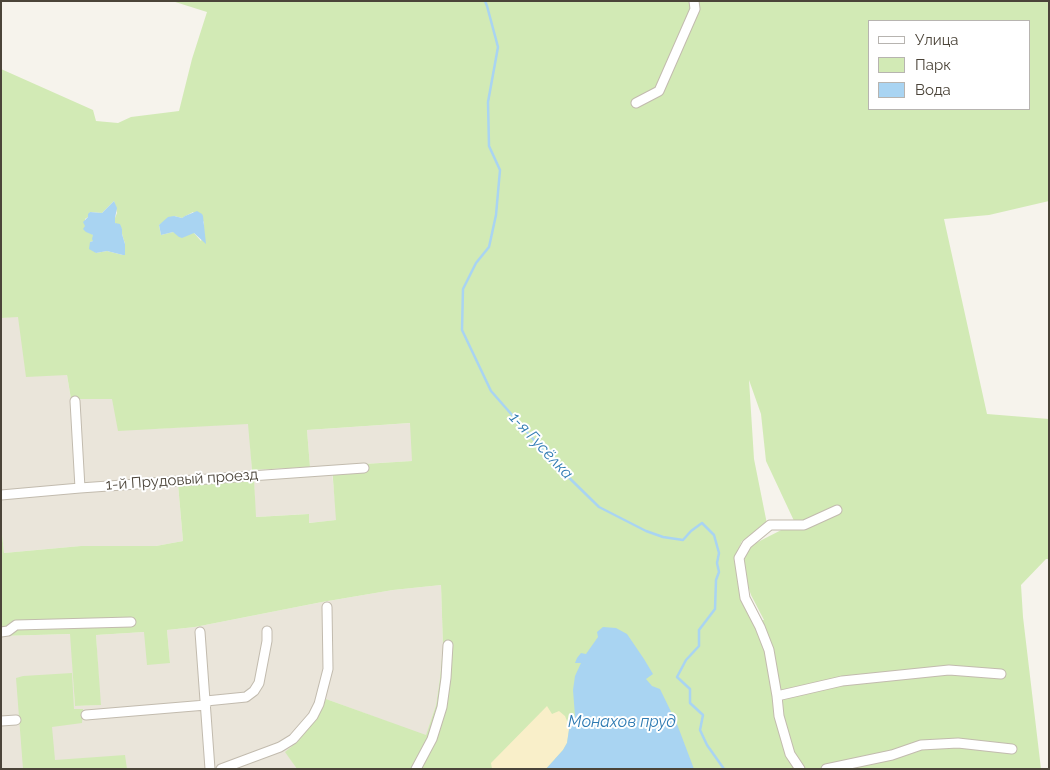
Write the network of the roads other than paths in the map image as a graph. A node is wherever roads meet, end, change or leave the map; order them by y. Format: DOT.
graph roads {
  1 [pos="694,1"];
  2 [pos="636,103"];
  3 [pos="75,402"];
  4 [pos="364,468"];
  5 [pos="80,488"];
  6 [pos="1,495"];
  7 [pos="837,510"];
  8 [pos="327,607"];
  9 [pos="132,622"];
  10 [pos="267,631"];
  11 [pos="1,632"];
  12 [pos="200,632"];
  13 [pos="448,645"];
  14 [pos="1001,674"];
  15 [pos="777,696"];
  16 [pos="206,703"];
  17 [pos="86,715"];
  18 [pos="16,720"];
  19 [pos="1,721"];
  20 [pos="1012,749"];
  21 [pos="210,769"];
  22 [pos="221,769"];
  23 [pos="416,769"];
  24 [pos="800,769"];
  25 [pos="826,769"];
  1 -- 2 [label="street"];
  3 -- 5 [label="street"];
  4 -- 5 [label="street, 1-й Прудовый проезд"];
  5 -- 6 [label="street, 1-й Прудовый проезд"];
  7 -- 15 [label="street"];
  8 -- 22 [label="street"];
  9 -- 11 [label="street"];
  10 -- 16 [label="street"];
  12 -- 16 [label="street"];
  13 -- 23 [label="street"];
  14 -- 15 [label="street"];
  15 -- 24 [label="street"];
  16 -- 17 [label="street"];
  16 -- 21 [label="street"];
  18 -- 19 [label="street"];
  20 -- 25 [label="street"];
}
